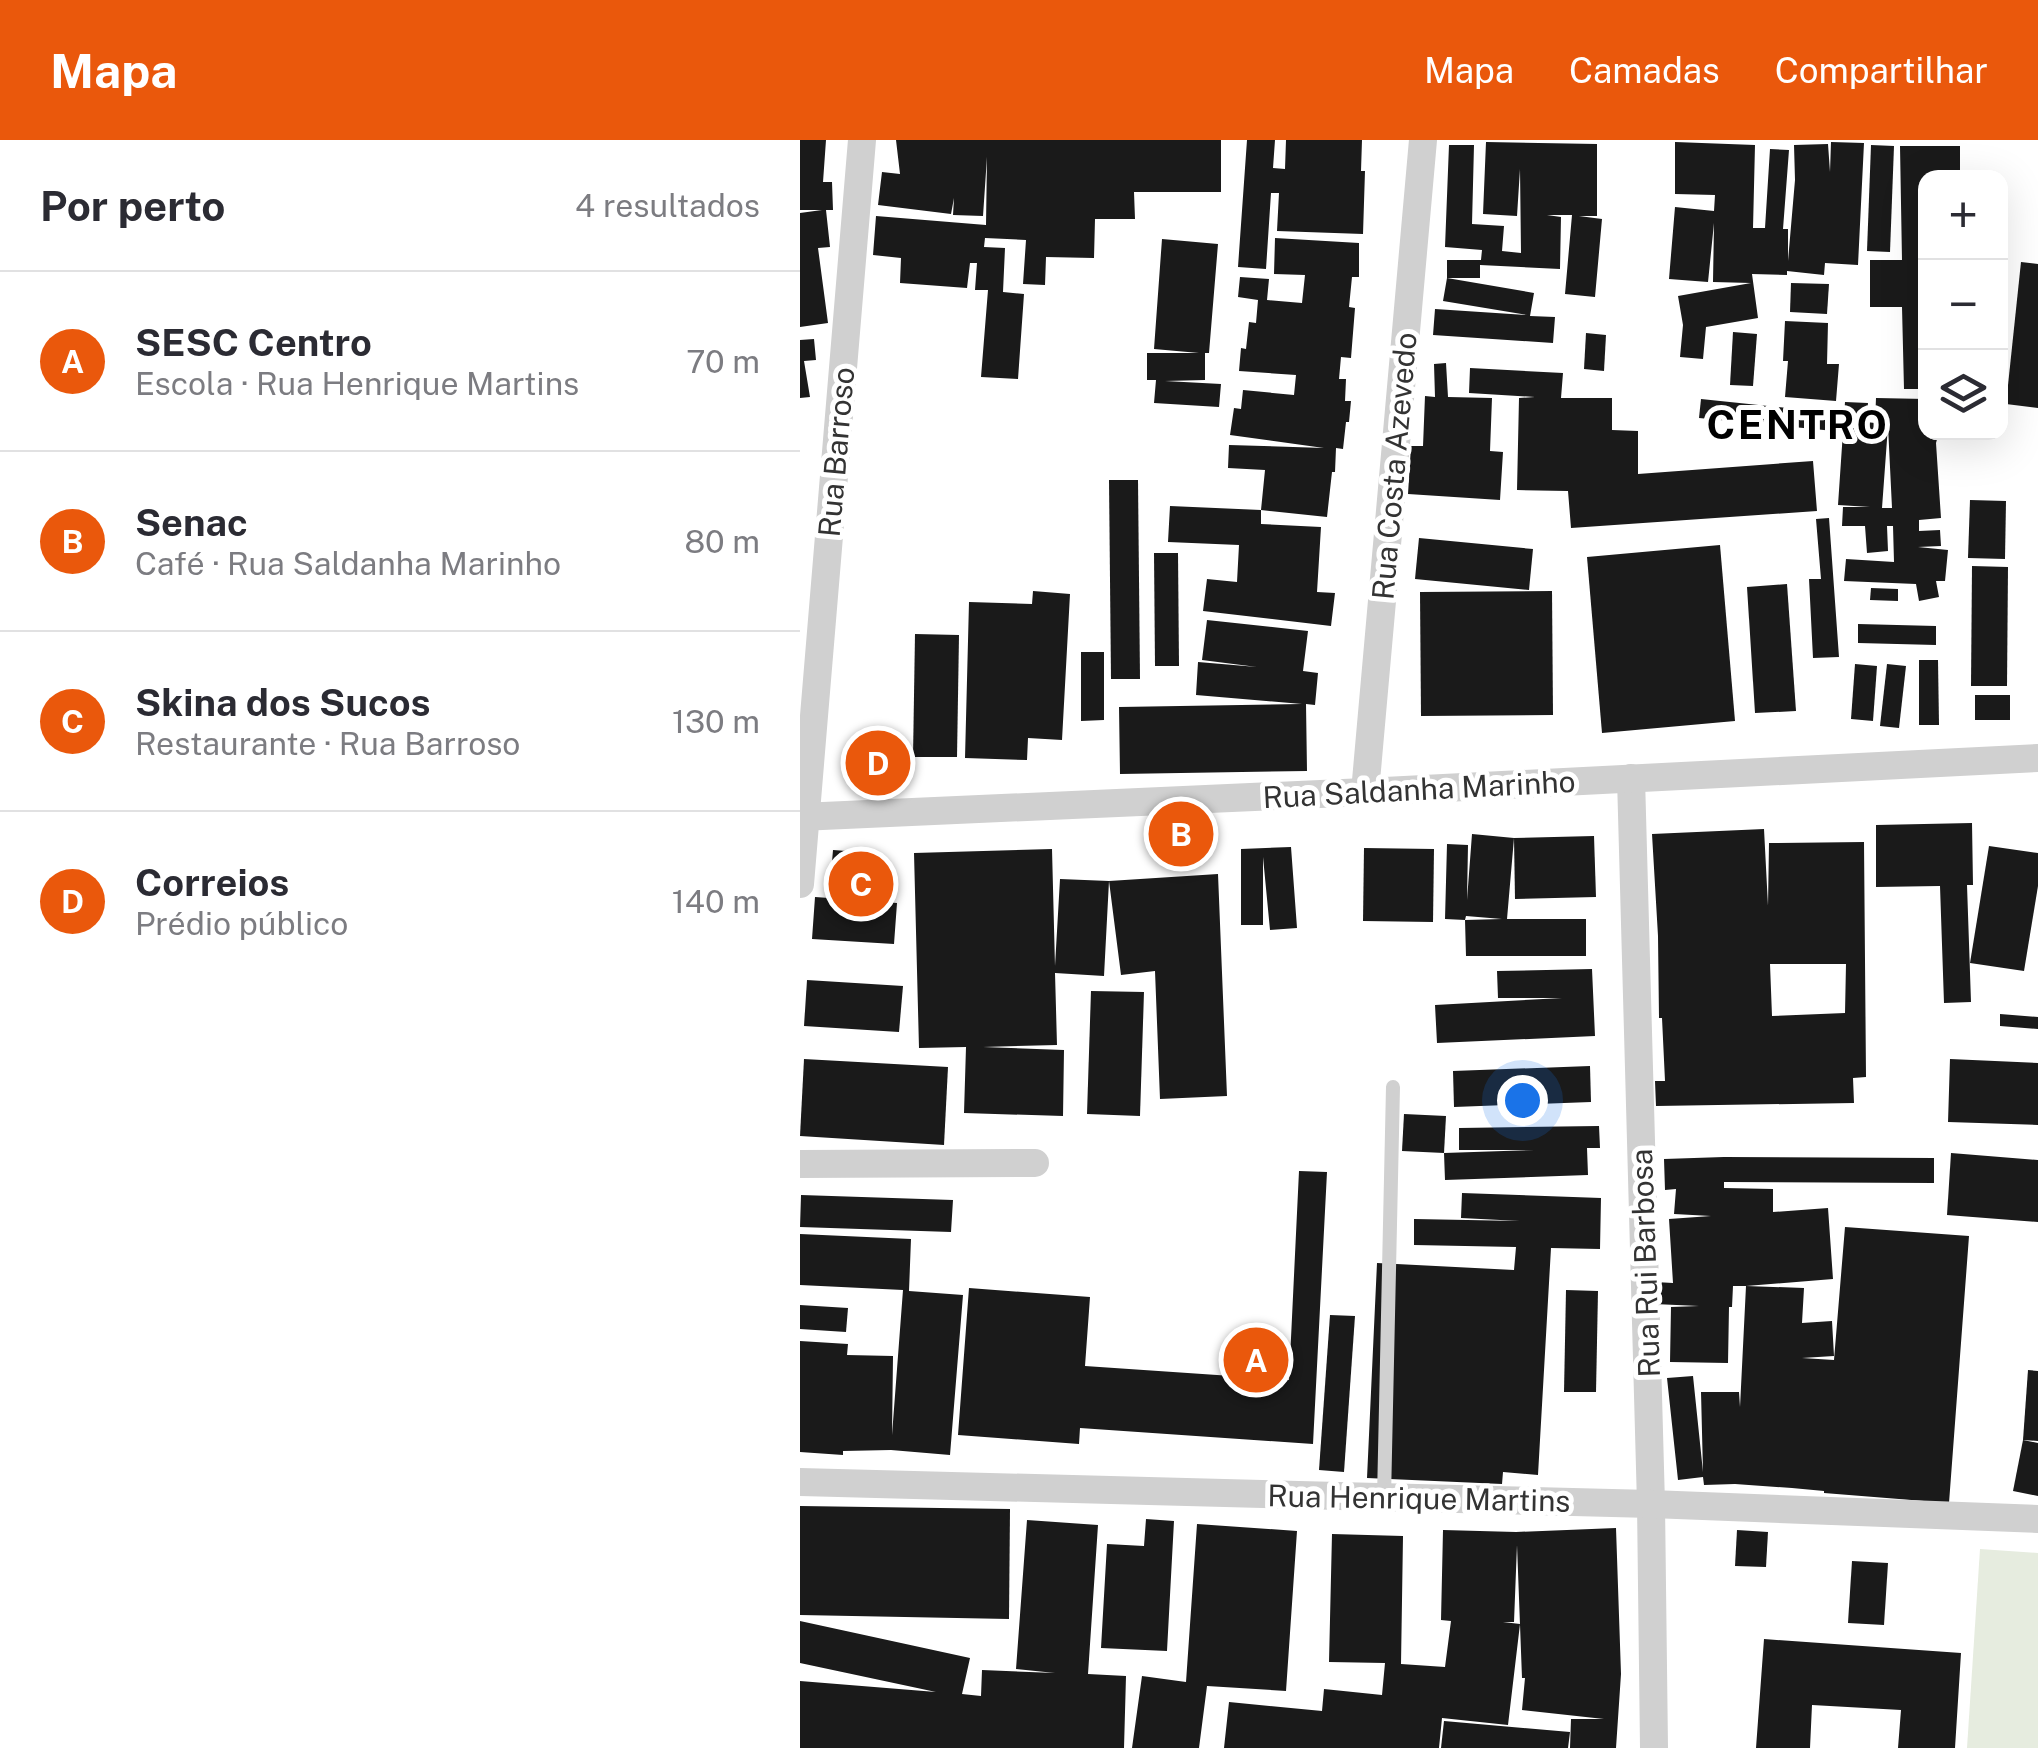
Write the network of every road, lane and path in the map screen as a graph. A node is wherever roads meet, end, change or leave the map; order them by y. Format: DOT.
graph roads {
  1 [pos="862,140"];
  2 [pos="1423,140"];
  3 [pos="2038,758"];
  4 [pos="1632,778"];
  5 [pos="1365,792"];
  6 [pos="803,817"];
  7 [pos="800,884"];
  8 [pos="1393,1087"];
  9 [pos="1035,1163"];
  10 [pos="800,1164"];
  11 [pos="800,1482"];
  12 [pos="1384,1498"];
  13 [pos="1652,1504"];
  14 [pos="2038,1519"];
  15 [pos="1654,1748"];
  1 -- 6 [label="street, Rua Barroso"];
  2 -- 5 [label="street, Rua Costa Azevedo"];
  3 -- 4 [label="street, Rua Saldanha Marinho"];
  4 -- 5 [label="street, Rua Saldanha Marinho"];
  4 -- 13 [label="street, Rua Rui Barbosa"];
  5 -- 6 [label="street, Rua Saldanha Marinho"];
  6 -- 7 [label="street, Rua Barroso"];
  8 -- 12 [label="lane"];
  9 -- 10 [label="street"];
  11 -- 12 [label="street, Rua Henrique Martins"];
  12 -- 13 [label="street, Rua Henrique Martins"];
  13 -- 14 [label="street, Rua Henrique Martins"];
  13 -- 15 [label="street, Rua Rui Barbosa"];
}
